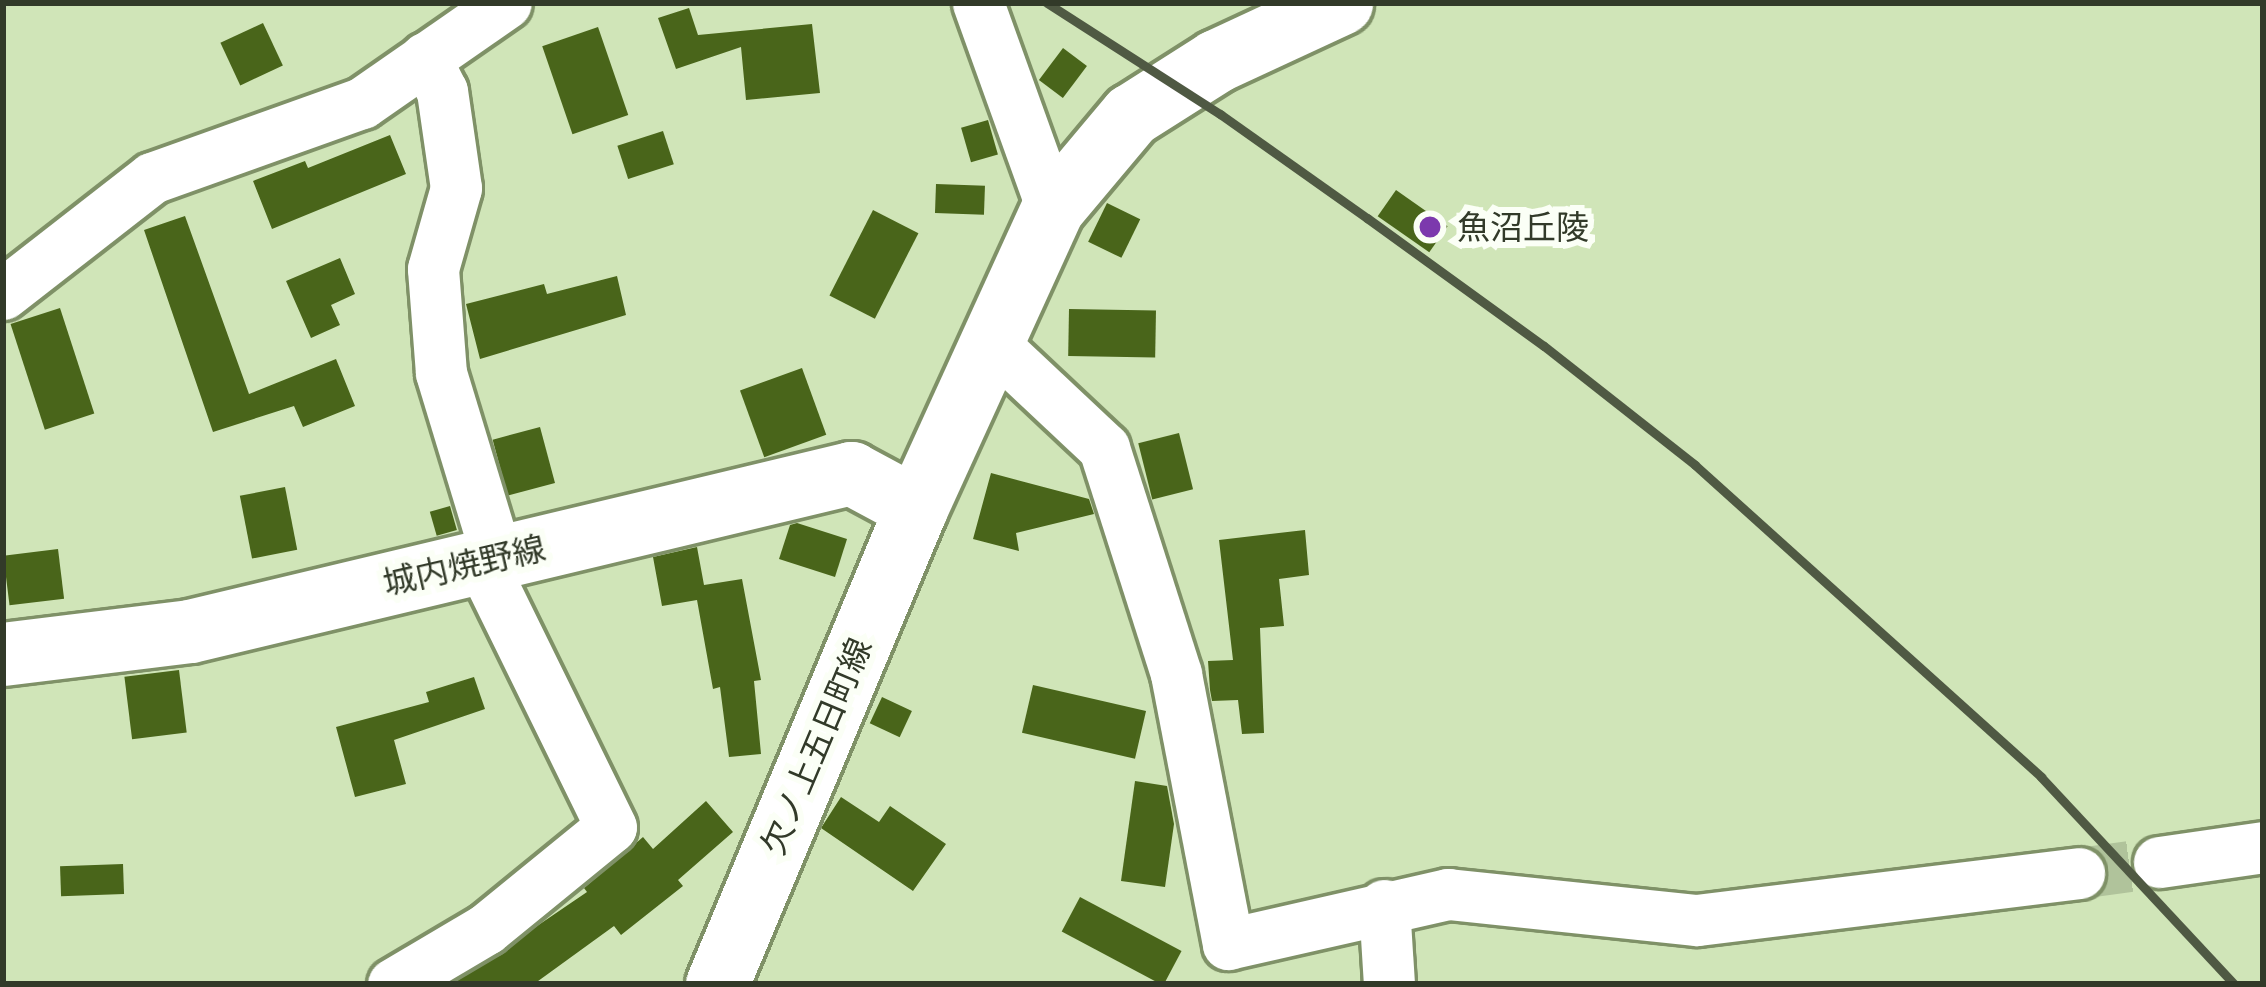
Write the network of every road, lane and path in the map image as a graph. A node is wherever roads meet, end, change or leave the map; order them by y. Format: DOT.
graph roads {
  1 [pos="506,3"];
  2 [pos="978,3"];
  3 [pos="1341,3"];
  4 [pos="425,58"];
  5 [pos="1052,209"];
  6 [pos="3,293"];
  7 [pos="989,340"];
  8 [pos="916,508"];
  9 [pos="489,559"];
  10 [pos="3,654"];
  11 [pos="2263,848"];
  12 [pos="2159,862"];
  13 [pos="2079,873"];
  14 [pos="1384,905"];
  15 [pos="393,984"];
  16 [pos="717,984"];
  17 [pos="1389,984"];
  1 -- 4 [label="street"];
  2 -- 5 [label="street"];
  3 -- 5 [label="main road, 欠ノ上五日町線"];
  4 -- 6 [label="street"];
  4 -- 9 [label="street"];
  5 -- 7 [label="main road, 欠ノ上五日町線"];
  7 -- 8 [label="main road, 欠ノ上五日町線"];
  7 -- 14 [label="street"];
  8 -- 9 [label="main road, 城内焼野線"];
  8 -- 16 [label="main road, 欠ノ上五日町線"];
  9 -- 10 [label="main road, 城内焼野線"];
  9 -- 15 [label="street"];
  11 -- 12 [label="street"];
  13 -- 14 [label="street"];
  14 -- 17 [label="street"];
}
